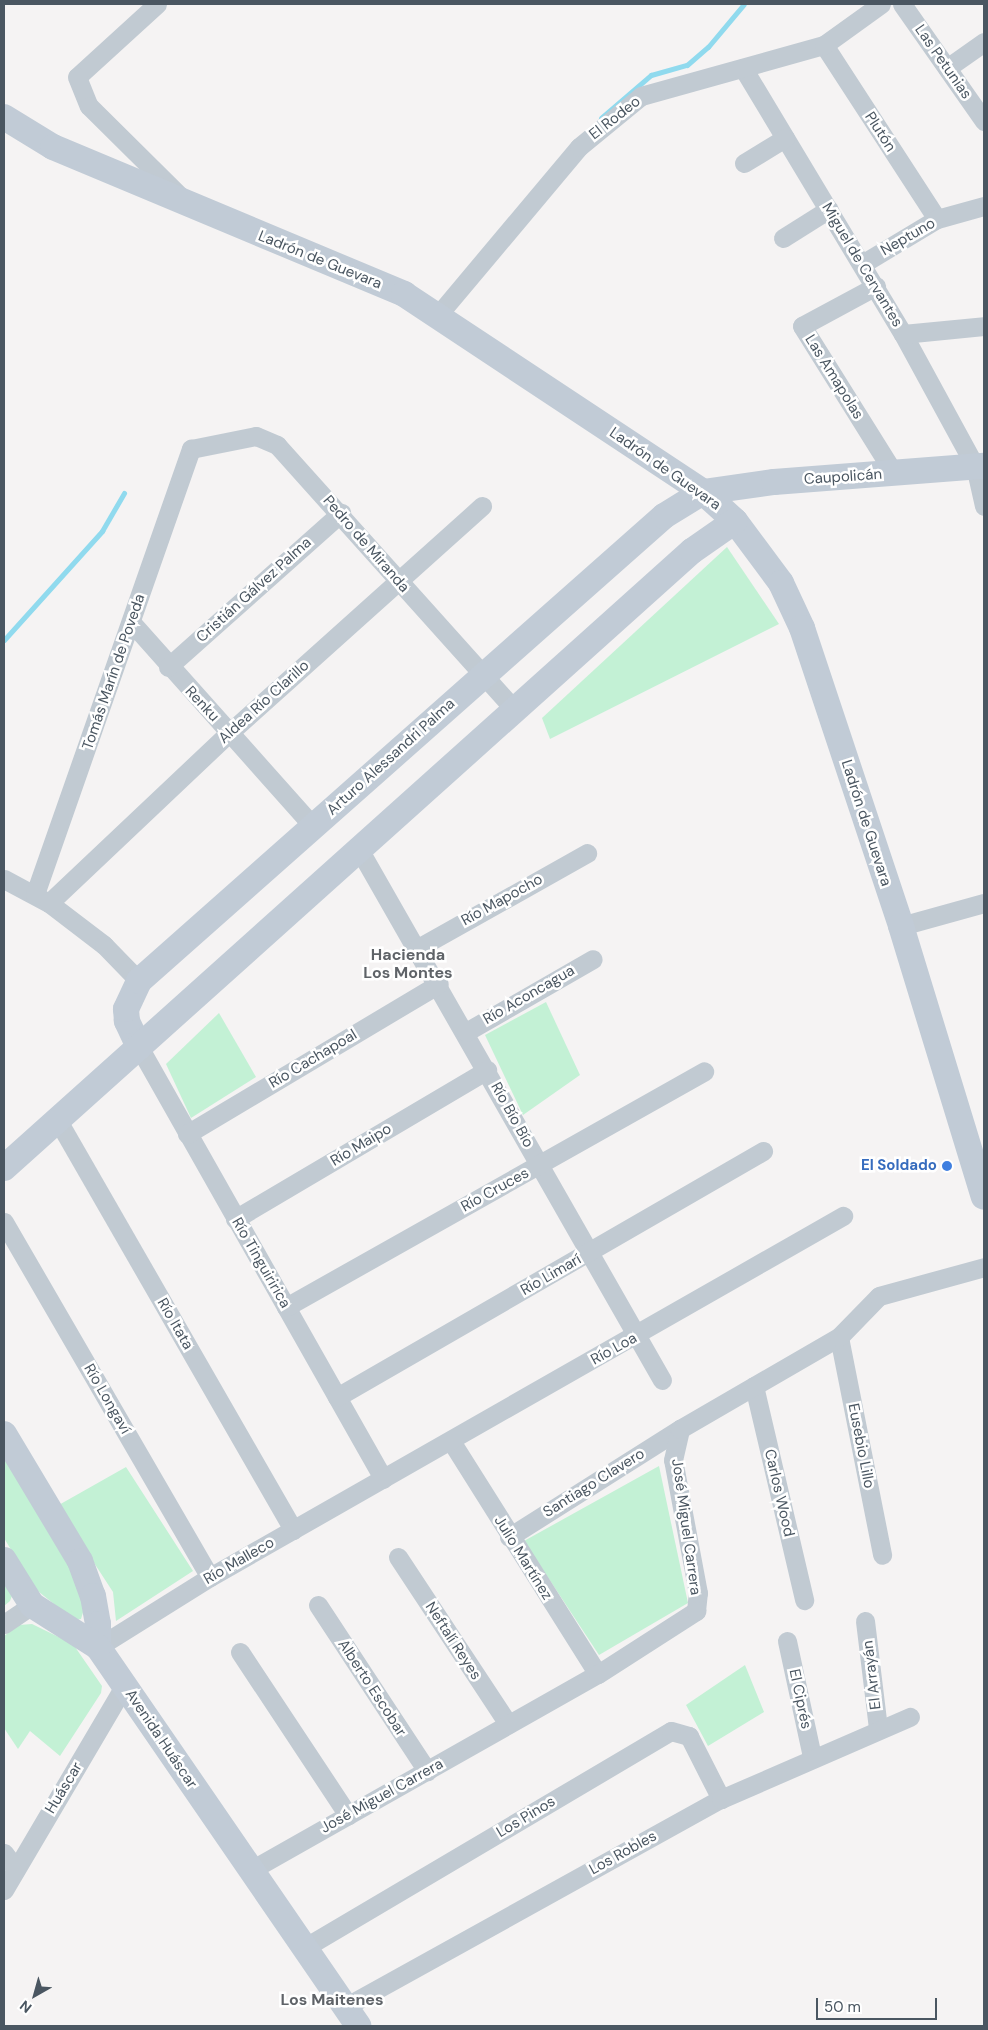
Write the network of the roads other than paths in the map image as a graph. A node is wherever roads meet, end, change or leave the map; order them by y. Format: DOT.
graph roads {
  1 [pos="157,4"];
  2 [pos="881,4"];
  3 [pos="902,4"];
  4 [pos="984,42"];
  5 [pos="824,45"];
  6 [pos="743,68"];
  7 [pos="947,68"];
  8 [pos="4,117"];
  9 [pos="984,121"];
  10 [pos="784,138"];
  11 [pos="744,163"];
  12 [pos="186,204"];
  13 [pos="984,206"];
  14 [pos="829,209"];
  15 [pos="937,219"];
  16 [pos="783,238"];
  17 [pos="862,264"];
  18 [pos="876,286"];
  19 [pos="438,315"];
  20 [pos="984,326"];
  21 [pos="903,334"];
  22 [pos="192,449"];
  23 [pos="979,466"];
  24 [pos="894,473"];
  25 [pos="774,482"];
  26 [pos="703,492"];
  27 [pos="482,506"];
  28 [pos="984,506"];
  29 [pos="341,513"];
  30 [pos="742,530"];
  31 [pos="399,581"];
  32 [pos="132,623"];
  33 [pos="168,667"];
  34 [pos="483,674"];
  35 [pos="515,710"];
  36 [pos="229,733"];
  37 [pos="314,827"];
  38 [pos="360,851"];
  39 [pos="587,853"];
  40 [pos="4,879"];
  41 [pos="42,898"];
  42 [pos="984,903"];
  43 [pos="901,926"];
  44 [pos="418,948"];
  45 [pos="593,959"];
  46 [pos="139,981"];
  47 [pos="439,984"];
  48 [pos="466,1032"];
  49 [pos="139,1047"];
  50 [pos="487,1070"];
  51 [pos="704,1072"];
  52 [pos="57,1119"];
  53 [pos="187,1134"];
  54 [pos="763,1151"];
  55 [pos="541,1165"];
  56 [pos="4,1168"];
  57 [pos="984,1197"];
  58 [pos="843,1216"];
  59 [pos="235,1219"];
  60 [pos="4,1222"];
  61 [pos="590,1252"];
  62 [pos="984,1267"];
  63 [pos="286,1307"];
  64 [pos="637,1336"];
  65 [pos="839,1337"];
  66 [pos="662,1380"];
  67 [pos="754,1386"];
  68 [pos="337,1397"];
  69 [pos="680,1429"];
  70 [pos="4,1434"];
  71 [pos="451,1440"];
  72 [pos="383,1479"];
  73 [pos="293,1530"];
  74 [pos="509,1537"];
  75 [pos="882,1555"];
  76 [pos="398,1557"];
  77 [pos="4,1560"];
  78 [pos="210,1577"];
  79 [pos="804,1600"];
  80 [pos="32,1605"];
  81 [pos="318,1605"];
  82 [pos="865,1621"];
  83 [pos="4,1624"];
  84 [pos="787,1641"];
  85 [pos="98,1647"];
  86 [pos="240,1652"];
  87 [pos="598,1674"];
  88 [pos="124,1686"];
  89 [pos="910,1717"];
  90 [pos="508,1724"];
  91 [pos="878,1729"];
  92 [pos="812,1757"];
  93 [pos="427,1771"];
  94 [pos="721,1799"];
  95 [pos="348,1815"];
  96 [pos="4,1853"];
  97 [pos="16,1869"];
  98 [pos="251,1870"];
  99 [pos="4,1890"];
  100 [pos="304,1948"];
  101 [pos="352,2017"];
  1 -- 12 [label="street"];
  2 -- 5 [label="street, El Rodeo"];
  3 -- 7 [label="street, Las Petunias"];
  4 -- 7 [label="street"];
  5 -- 6 [label="street, El Rodeo"];
  5 -- 15 [label="street, Plutón"];
  6 -- 10 [label="street, Miguel de Cervantes"];
  6 -- 19 [label="street, El Rodeo"];
  7 -- 9 [label="street, Las Petunias"];
  8 -- 12 [label="street, Ladrón de Guevara"];
  10 -- 11 [label="street"];
  10 -- 14 [label="street, Miguel de Cervantes"];
  12 -- 19 [label="street, Ladrón de Guevara"];
  13 -- 15 [label="street, Neptuno"];
  14 -- 16 [label="street"];
  14 -- 17 [label="street, Miguel de Cervantes"];
  15 -- 17 [label="street, Neptuno"];
  17 -- 18 [label="street, Miguel de Cervantes"];
  18 -- 21 [label="street, Miguel de Cervantes"];
  18 -- 24 [label="street, Las Amapolas"];
  19 -- 26 [label="street, Ladrón de Guevara"];
  20 -- 21 [label="street"];
  21 -- 23 [label="street, Miguel de Cervantes"];
  22 -- 29 [label="street, Pedro de Miranda"];
  22 -- 32 [label="street, Tomás Marín de Poveda"];
  23 -- 24 [label="street, Caupolicán"];
  23 -- 28 [label="street, Miguel de Cervantes"];
  24 -- 25 [label="street, Caupolicán"];
  25 -- 26 [label="street, Caupolicán"];
  25 -- 30 [label="street"];
  26 -- 30 [label="street, Ladrón de Guevara"];
  26 -- 34 [label="street, Arturo Alessandri Palma"];
  27 -- 31 [label="street, Aldea Río Clarillo"];
  29 -- 31 [label="street, Pedro de Miranda"];
  29 -- 33 [label="street, Cristián Gálvez Palma"];
  30 -- 35 [label="street"];
  30 -- 43 [label="street, Ladrón de Guevara"];
  31 -- 34 [label="street, Pedro de Miranda"];
  31 -- 36 [label="street, Aldea Río Clarillo"];
  32 -- 33 [label="street, Renku"];
  32 -- 41 [label="street, Tomás Marín de Poveda"];
  33 -- 36 [label="street, Renku"];
  34 -- 35 [label="street, Pedro de Miranda"];
  34 -- 37 [label="street, Arturo Alessandri Palma"];
  35 -- 38 [label="street"];
  36 -- 37 [label="street, Renku"];
  36 -- 41 [label="street, Aldea Río Clarillo"];
  37 -- 46 [label="street, Arturo Alessandri Palma"];
  38 -- 44 [label="street, Río Bío Bío"];
  38 -- 49 [label="street"];
  39 -- 44 [label="street, Río Mapocho"];
  40 -- 41 [label="street"];
  41 -- 46 [label="street"];
  42 -- 43 [label="street"];
  43 -- 57 [label="street, Ladrón de Guevara"];
  44 -- 47 [label="street, Río Bío Bío"];
  45 -- 48 [label="street, Río Aconcagua"];
  46 -- 49 [label="street, Arturo Alessandri Palma"];
  47 -- 48 [label="street, Río Bío Bío"];
  47 -- 53 [label="street, Río Cachapoal"];
  48 -- 50 [label="street, Río Bío Bío"];
  49 -- 52 [label="street"];
  49 -- 53 [label="street, Río Tinguiririca"];
  50 -- 55 [label="street, Río Bío Bío"];
  50 -- 59 [label="street, Río Maipo"];
  51 -- 55 [label="street, Río Cruces"];
  52 -- 56 [label="street"];
  52 -- 73 [label="street, Río Itata"];
  53 -- 59 [label="street, Río Tinguiririca"];
  54 -- 61 [label="street, Río Limarí"];
  55 -- 61 [label="street, Río Bío Bío"];
  55 -- 63 [label="street, Río Cruces"];
  58 -- 64 [label="street, Río Loa"];
  59 -- 63 [label="street, Río Tinguiririca"];
  60 -- 78 [label="street, Río Longaví"];
  61 -- 64 [label="street, Río Bío Bío"];
  61 -- 68 [label="street, Río Limarí"];
  62 -- 65 [label="street"];
  63 -- 68 [label="street, Río Tinguiririca"];
  64 -- 66 [label="street, Río Bío Bío"];
  64 -- 71 [label="street, Río Loa"];
  65 -- 67 [label="street"];
  65 -- 75 [label="street, Eusebio Lillo"];
  67 -- 69 [label="street"];
  67 -- 79 [label="street, Carlos Wood"];
  68 -- 72 [label="street, Río Tinguiririca"];
  69 -- 74 [label="street, Santiago Clavero"];
  69 -- 87 [label="street, José Miguel Carrera"];
  70 -- 85 [label="street"];
  71 -- 72 [label="street, Río Loa"];
  71 -- 74 [label="street, Julio Martínez"];
  72 -- 73 [label="street, Río Malleco"];
  73 -- 78 [label="street, Río Malleco"];
  74 -- 87 [label="street, Julio Martínez"];
  76 -- 90 [label="street, Neftalí Reyes"];
  77 -- 80 [label="street"];
  78 -- 85 [label="street, Río Malleco"];
  80 -- 83 [label="street"];
  80 -- 85 [label="street"];
  81 -- 93 [label="street, Alberto Escobar"];
  82 -- 91 [label="street, El Arrayán"];
  84 -- 92 [label="street, El Ciprés"];
  85 -- 88 [label="street, Avenida Huáscar"];
  86 -- 95 [label="street"];
  87 -- 90 [label="street, José Miguel Carrera"];
  88 -- 97 [label="street, Huáscar"];
  88 -- 98 [label="street, Avenida Huáscar"];
  89 -- 91 [label="street, Los Robles"];
  90 -- 93 [label="street, José Miguel Carrera"];
  91 -- 92 [label="street, Los Robles"];
  92 -- 94 [label="street, Los Robles"];
  93 -- 95 [label="street, José Miguel Carrera"];
  94 -- 100 [label="street, Los Pinos"];
  94 -- 101 [label="street, Los Robles"];
  95 -- 98 [label="street, José Miguel Carrera"];
  96 -- 97 [label="street"];
  97 -- 99 [label="street, Huáscar"];
  98 -- 100 [label="street, Avenida Huáscar"];
  100 -- 101 [label="street, Avenida Huáscar"];
}
